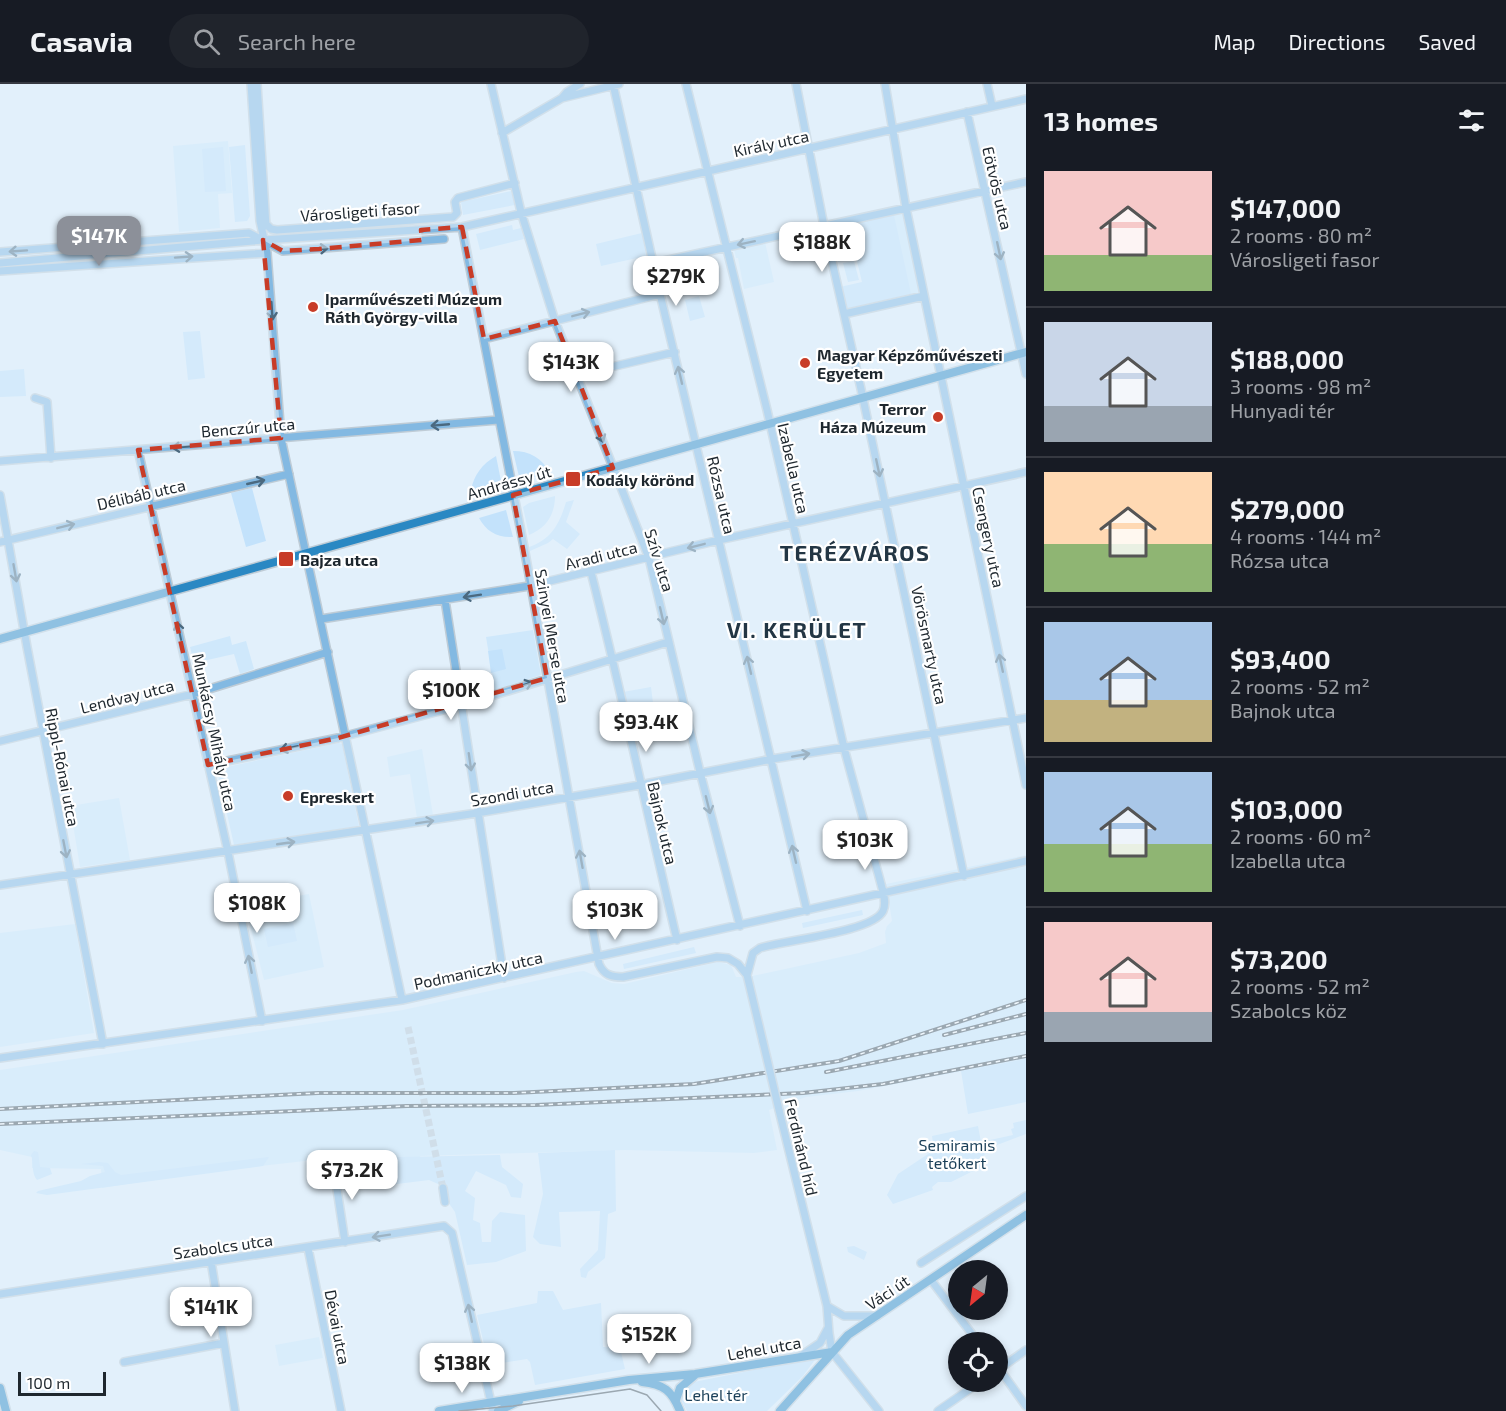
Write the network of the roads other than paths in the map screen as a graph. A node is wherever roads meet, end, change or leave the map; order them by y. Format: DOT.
graph roads {
  1 [pos="251,84"];
  2 [pos="257,84"];
  3 [pos="491,84"];
  4 [pos="580,84"];
  5 [pos="615,84"];
  6 [pos="686,84"];
  7 [pos="796,84"];
  8 [pos="885,84"];
  9 [pos="987,84"];
  10 [pos="562,98"];
  11 [pos="1026,99"];
  12 [pos="992,106"];
  13 [pos="968,112"];
  14 [pos="893,129"];
  15 [pos="502,133"];
  16 [pos="808,148"];
  17 [pos="706,171"];
  18 [pos="1026,182"];
  19 [pos="515,183"];
  20 [pos="638,186"];
  21 [pos="986,191"];
  22 [pos="906,208"];
  23 [pos="521,212"];
  24 [pos="267,224"];
  25 [pos="824,226"];
  26 [pos="462,227"];
  27 [pos="421,230"];
  28 [pos="262,237"];
  29 [pos="444,239"];
  30 [pos="422,240"];
  31 [pos="725,247"];
  32 [pos="0,252"];
  33 [pos="267,253"];
  34 [pos="0,262"];
  35 [pos="654,263"];
  36 [pos="0,271"];
  37 [pos="660,294"];
  38 [pos="924,296"];
  39 [pos="844,314"];
  40 [pos="555,321"];
  41 [pos="483,339"];
  42 [pos="675,352"];
  43 [pos="1024,353"];
  44 [pos="1025,371"];
  45 [pos="577,375"];
  46 [pos="941,376"];
  47 [pos="863,397"];
  48 [pos="35,398"];
  49 [pos="498,420"];
  50 [pos="770,424"];
  51 [pos="281,438"];
  52 [pos="696,445"];
  53 [pos="138,450"];
  54 [pos="51,458"];
  55 [pos="0,461"];
  56 [pos="613,468"];
  57 [pos="1026,472"];
  58 [pos="289,474"];
  59 [pos="965,486"];
  60 [pos="0,495"];
  61 [pos="513,496"];
  62 [pos="886,503"];
  63 [pos="151,505"];
  64 [pos="794,524"];
  65 [pos="9,540"];
  66 [pos="719,540"];
  67 [pos="0,542"];
  68 [pos="307,553"];
  69 [pos="649,558"];
  70 [pos="591,572"];
  71 [pos="529,586"];
  72 [pos="171,591"];
  73 [pos="445,600"];
  74 [pos="321,620"];
  75 [pos="25,632"];
  76 [pos="0,639"];
  77 [pos="668,642"];
  78 [pos="328,652"];
  79 [pos="613,658"];
  80 [pos="547,678"];
  81 [pos="193,694"];
  82 [pos="462,705"];
  83 [pos="1026,718"];
  84 [pos="1012,720"];
  85 [pos="43,730"];
  86 [pos="935,732"];
  87 [pos="346,735"];
  88 [pos="0,741"];
  89 [pos="844,747"];
  90 [pos="772,759"];
  91 [pos="208,765"];
  92 [pos="700,772"];
  93 [pos="640,785"];
  94 [pos="1026,785"];
  95 [pos="570,797"];
  96 [pos="477,813"];
  97 [pos="367,831"];
  98 [pos="228,852"];
  99 [pos="1026,861"];
  100 [pos="70,875"];
  101 [pos="964,876"];
  102 [pos="0,885"];
  103 [pos="884,894"];
  104 [pos="807,911"];
  105 [pos="740,926"];
  106 [pos="677,940"];
  107 [pos="598,958"];
  108 [pos="747,976"];
  109 [pos="504,978"];
  110 [pos="402,1000"];
  111 [pos="262,1021"];
  112 [pos="103,1044"];
  113 [pos="0,1058"];
  114 [pos="333,1163"];
  115 [pos="443,1188"];
  116 [pos="1026,1196"];
  117 [pos="445,1202"];
  118 [pos="1026,1215"];
  119 [pos="345,1242"];
  120 [pos="308,1248"];
  121 [pos="211,1260"];
  122 [pos="921,1263"];
  123 [pos="931,1280"];
  124 [pos="0,1294"];
  125 [pos="827,1306"];
  126 [pos="877,1316"];
  127 [pos="828,1327"];
  128 [pos="970,1332"];
  129 [pos="224,1343"];
  130 [pos="1026,1350"];
  131 [pos="832,1352"];
  132 [pos="799,1358"];
  133 [pos="124,1362"];
  134 [pos="1008,1362"];
  135 [pos="695,1374"];
  136 [pos="629,1380"];
  137 [pos="1008,1382"];
  138 [pos="0,1388"];
  139 [pos="966,1392"];
  140 [pos="522,1399"];
  141 [pos="676,1400"];
  142 [pos="1026,1406"];
  143 [pos="492,1407"];
  144 [pos="6,1411"];
  145 [pos="235,1411"];
  146 [pos="341,1411"];
  147 [pos="439,1411"];
  148 [pos="498,1411"];
  149 [pos="680,1411"];
  150 [pos="780,1411"];
  151 [pos="879,1411"];
  152 [pos="938,1411"];
  1 -- 28 [label="street"];
  2 -- 24 [label="street"];
  3 -- 15 [label="street, Szív utca"];
  4 -- 10 [label="street"];
  5 -- 10 [label="street"];
  5 -- 20 [label="street, Rózsa utca"];
  6 -- 17 [label="street, Izabella utca"];
  7 -- 16 [label="street"];
  8 -- 14 [label="street"];
  9 -- 12 [label="street"];
  10 -- 15 [label="street"];
  11 -- 12 [label="street, Király utca"];
  12 -- 13 [label="street, Király utca"];
  13 -- 14 [label="street, Király utca"];
  13 -- 21 [label="street, Eötvös utca"];
  14 -- 16 [label="street, Király utca"];
  14 -- 22 [label="street"];
  15 -- 19 [label="street, Szív utca"];
  16 -- 17 [label="street, Király utca"];
  16 -- 25 [label="street"];
  17 -- 20 [label="street, Király utca"];
  17 -- 31 [label="street, Izabella utca"];
  18 -- 21 [label="street"];
  19 -- 23 [label="street, Szív utca"];
  19 -- 24 [label="street, Városligeti fasor"];
  20 -- 23 [label="street, Király utca"];
  20 -- 35 [label="street, Rózsa utca"];
  21 -- 22 [label="street"];
  21 -- 43 [label="street, Eötvös utca, one-way"];
  22 -- 25 [label="street"];
  22 -- 38 [label="street, Csengery utca"];
  23 -- 26 [label="street, Városligeti fasor"];
  23 -- 40 [label="street, Szív utca"];
  24 -- 28 [label="street"];
  25 -- 31 [label="street, one-way"];
  25 -- 39 [label="street, Vörösmarty utca"];
  26 -- 27 [label="street, Városligeti fasor"];
  26 -- 41 [label="street, Szinyei Merse utca"];
  27 -- 28 [label="street, Városligeti fasor"];
  27 -- 30 [label="street, Városligeti fasor"];
  28 -- 30 [label="street, Városligeti fasor, one-way"];
  28 -- 32 [label="street, Városligeti fasor, one-way"];
  28 -- 33 [label="street"];
  28 -- 34 [label="street, Városligeti fasor"];
  29 -- 30 [label="street, Városligeti fasor"];
  31 -- 35 [label="street"];
  31 -- 50 [label="street, Izabella utca"];
  36 -- 33 [label="street, one-way"];
  33 -- 51 [label="street, one-way"];
  35 -- 37 [label="street, Rózsa utca"];
  40 -- 37 [label="street, one-way"];
  37 -- 42 [label="street, Rózsa utca"];
  38 -- 39 [label="street"];
  38 -- 46 [label="street, Csengery utca"];
  39 -- 47 [label="street, Vörösmarty utca"];
  40 -- 41 [label="street"];
  40 -- 45 [label="street, Szív utca"];
  41 -- 49 [label="street, Szinyei Merse utca"];
  42 -- 45 [label="street"];
  52 -- 42 [label="street, Rózsa utca, one-way"];
  43 -- 44 [label="street, Eötvös utca"];
  43 -- 46 [label="main road, Andrássy út"];
  45 -- 56 [label="street, Szív utca, one-way"];
  46 -- 47 [label="main road, Andrássy út"];
  46 -- 59 [label="street, Csengery utca"];
  47 -- 50 [label="main road, Andrássy út"];
  47 -- 62 [label="street, Vörösmarty utca, one-way"];
  48 -- 54 [label="street"];
  49 -- 51 [label="street, Benczúr utca, one-way"];
  49 -- 61 [label="street, Szinyei Merse utca"];
  50 -- 52 [label="main road, Andrássy út"];
  50 -- 64 [label="street, Izabella utca"];
  51 -- 53 [label="street, Benczúr utca, one-way"];
  51 -- 58 [label="street"];
  52 -- 56 [label="main road, Andrássy út"];
  52 -- 66 [label="street, Rózsa utca"];
  53 -- 54 [label="street, Benczúr utca"];
  53 -- 63 [label="street, Munkácsy Mihály utca"];
  54 -- 55 [label="street, Benczúr utca"];
  56 -- 61 [label="main road, Andrássy út"];
  56 -- 69 [label="street, Szív utca"];
  57 -- 59 [label="street, Aradi utca"];
  63 -- 58 [label="street, Délibáb utca, one-way"];
  58 -- 68 [label="street"];
  59 -- 62 [label="street, Aradi utca"];
  84 -- 59 [label="street, Csengery utca, one-way"];
  60 -- 65 [label="street, Rippl-Rónai utca"];
  61 -- 68 [label="main road, Andrássy út"];
  61 -- 71 [label="street, Szinyei Merse utca"];
  62 -- 64 [label="street, Aradi utca"];
  62 -- 86 [label="street, Vörösmarty utca"];
  65 -- 63 [label="street, Délibáb utca, one-way"];
  63 -- 72 [label="street, Munkácsy Mihály utca"];
  64 -- 66 [label="street, Aradi utca"];
  64 -- 89 [label="street, Izabella utca"];
  65 -- 67 [label="street, Délibáb utca"];
  65 -- 75 [label="street, Rippl-Rónai utca, one-way"];
  66 -- 69 [label="street, Aradi utca, one-way"];
  90 -- 66 [label="street, Rózsa utca, one-way"];
  68 -- 72 [label="main road, Andrássy út"];
  68 -- 74 [label="street"];
  69 -- 70 [label="street, Aradi utca"];
  69 -- 77 [label="street, Szív utca, one-way"];
  70 -- 71 [label="street, Aradi utca"];
  70 -- 79 [label="street, Bajnok utca"];
  71 -- 73 [label="street, Aradi utca, one-way"];
  71 -- 80 [label="street, Szinyei Merse utca"];
  72 -- 75 [label="main road, Andrássy út"];
  81 -- 72 [label="street, Munkácsy Mihály utca, one-way"];
  73 -- 74 [label="street, Aradi utca"];
  73 -- 82 [label="street"];
  74 -- 78 [label="street"];
  75 -- 76 [label="main road, Andrássy út"];
  75 -- 85 [label="street, Rippl-Rónai utca"];
  77 -- 79 [label="street"];
  77 -- 92 [label="street, Szív utca"];
  78 -- 81 [label="street, Lendvay utca"];
  78 -- 87 [label="street"];
  79 -- 80 [label="street"];
  79 -- 93 [label="street, Bajnok utca"];
  82 -- 80 [label="street, one-way"];
  80 -- 95 [label="street, Szinyei Merse utca"];
  81 -- 85 [label="street, Lendvay utca"];
  81 -- 91 [label="street, Munkácsy Mihály utca"];
  82 -- 87 [label="street"];
  82 -- 96 [label="street, one-way"];
  83 -- 84 [label="street, Szondi utca"];
  84 -- 86 [label="street, Szondi utca"];
  84 -- 94 [label="street, Csengery utca"];
  85 -- 88 [label="street, Lendvay utca"];
  85 -- 100 [label="street, Rippl-Rónai utca, one-way"];
  86 -- 89 [label="street, Szondi utca"];
  86 -- 101 [label="street, Vörösmarty utca"];
  87 -- 91 [label="street, one-way"];
  87 -- 97 [label="street"];
  90 -- 89 [label="street, Szondi utca, one-way"];
  89 -- 103 [label="street, Izabella utca"];
  90 -- 92 [label="street, Szondi utca"];
  104 -- 90 [label="street, Rózsa utca, one-way"];
  91 -- 98 [label="street, Munkácsy Mihály utca"];
  92 -- 93 [label="street, Szondi utca"];
  92 -- 105 [label="street, Szív utca, one-way"];
  93 -- 95 [label="street, Szondi utca"];
  93 -- 106 [label="street, Bajnok utca"];
  95 -- 96 [label="street, Szondi utca"];
  107 -- 95 [label="street, Szinyei Merse utca, one-way"];
  97 -- 96 [label="street, Szondi utca, one-way"];
  96 -- 109 [label="street"];
  98 -- 97 [label="street, Szondi utca, one-way"];
  97 -- 110 [label="street"];
  98 -- 100 [label="street, Szondi utca"];
  111 -- 98 [label="street, Munkácsy Mihály utca, one-way"];
  99 -- 101 [label="street, Podmaniczky utca"];
  100 -- 102 [label="street, Szondi utca"];
  100 -- 112 [label="street, Rippl-Rónai utca"];
  101 -- 103 [label="street, Podmaniczky utca"];
  103 -- 104 [label="street, Podmaniczky utca"];
  103 -- 108 [label="street"];
  104 -- 105 [label="street, Podmaniczky utca"];
  105 -- 106 [label="street, Podmaniczky utca"];
  106 -- 107 [label="street, Podmaniczky utca"];
  107 -- 108 [label="street"];
  107 -- 109 [label="street, Podmaniczky utca"];
  108 -- 125 [label="street, Ferdinánd híd, bridge"];
  109 -- 110 [label="street, Podmaniczky utca"];
  110 -- 111 [label="street, Podmaniczky utca"];
  111 -- 112 [label="street, Podmaniczky utca"];
  112 -- 113 [label="street, Podmaniczky utca"];
  114 -- 119 [label="street"];
  115 -- 117 [label="street"];
  116 -- 122 [label="street, Váci út"];
  118 -- 123 [label="main road, Váci út"];
  119 -- 120 [label="street, Szabolcs utca"];
  143 -- 119 [label="street, Szabolcs utca, one-way"];
  120 -- 121 [label="street, Szabolcs utca"];
  120 -- 146 [label="street, Dévai utca"];
  121 -- 124 [label="street, Szabolcs utca"];
  121 -- 129 [label="street"];
  123 -- 126 [label="main road, Váci út"];
  123 -- 128 [label="street"];
  125 -- 126 [label="street"];
  125 -- 127 [label="street, Ferdinánd híd"];
  126 -- 131 [label="main road, Váci út"];
  127 -- 131 [label="street, Ferdinánd híd"];
  127 -- 132 [label="street"];
  129 -- 133 [label="street"];
  129 -- 145 [label="street"];
  130 -- 134 [label="street"];
  131 -- 132 [label="main road, Lehel utca"];
  131 -- 150 [label="main road, Váci út"];
  131 -- 151 [label="street"];
  132 -- 135 [label="main road, Lehel utca"];
  135 -- 136 [label="main road, Lehel utca"];
  135 -- 141 [label="main road"];
  136 -- 140 [label="main road, Lehel utca"];
  136 -- 141 [label="main road"];
  137 -- 142 [label="street"];
  138 -- 144 [label="main road"];
  139 -- 152 [label="street"];
  140 -- 143 [label="main road, Lehel utca"];
  140 -- 148 [label="main road, Lehel utca"];
  141 -- 149 [label="main road"];
  143 -- 147 [label="main road, Lehel utca"];
}
